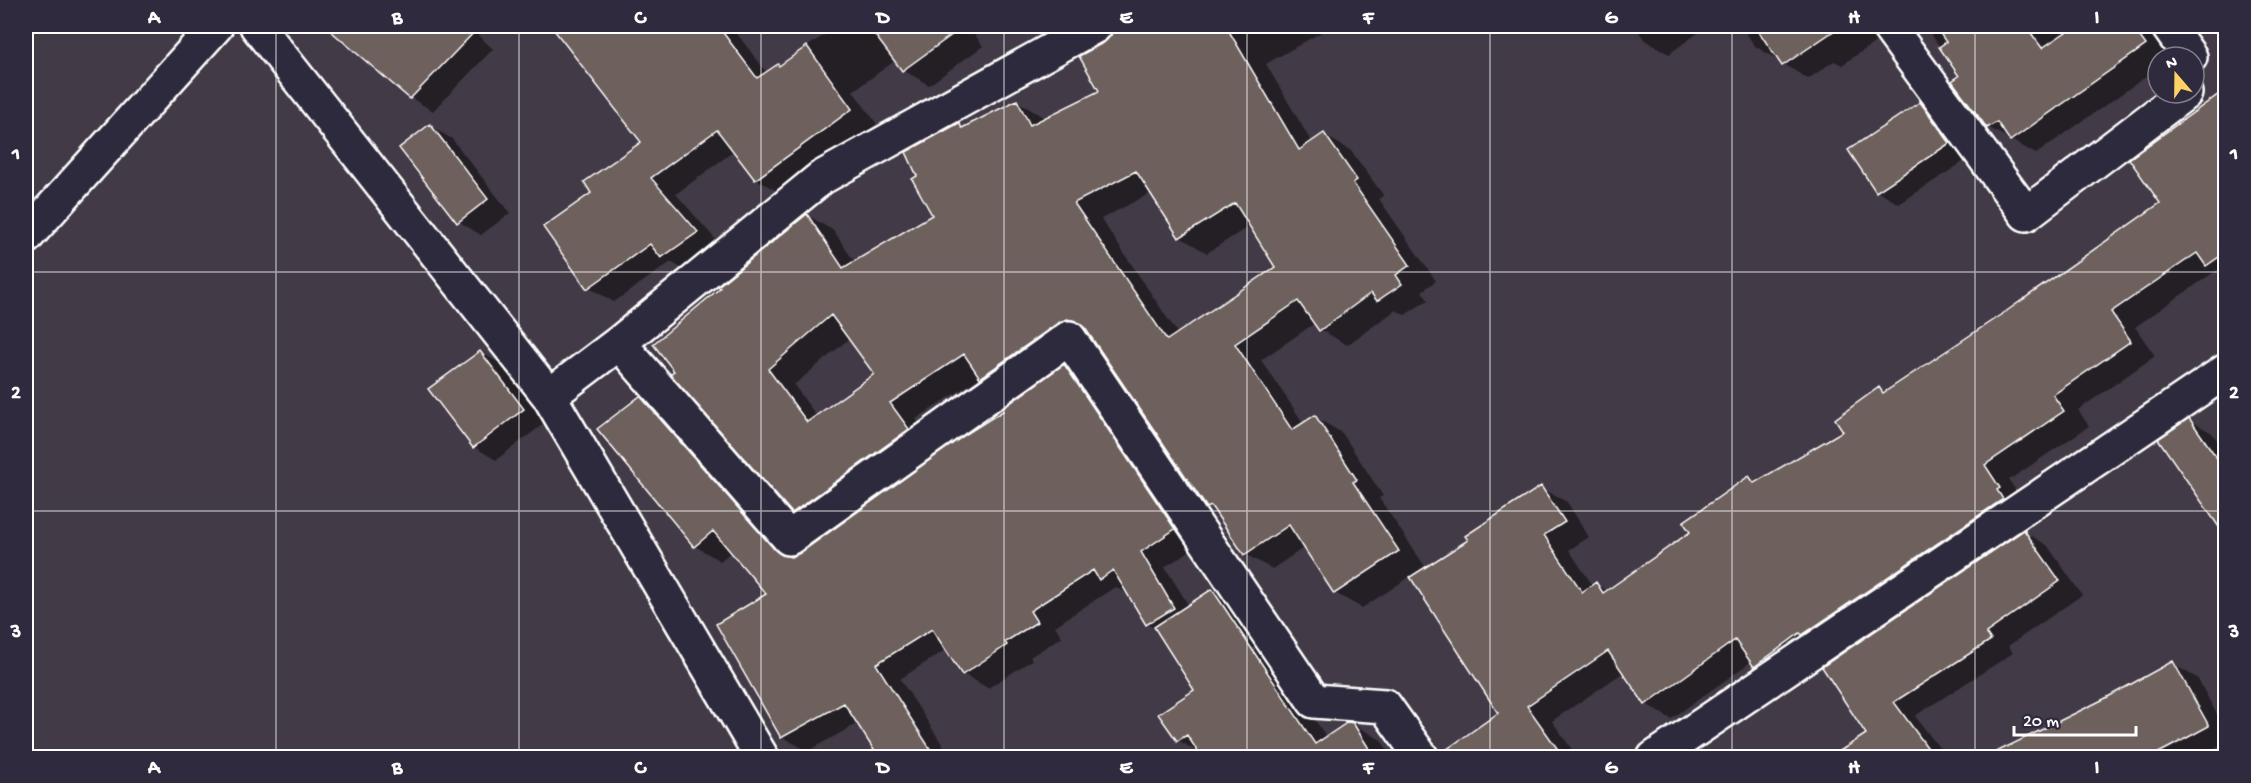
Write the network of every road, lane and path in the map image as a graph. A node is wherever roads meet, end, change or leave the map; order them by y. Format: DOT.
graph roads {
  1 [pos="216,26"];
  2 [pos="256,26"];
  3 [pos="1095,26"];
  4 [pos="1888,26"];
  5 [pos="2168,26"];
  6 [pos="2181,45"];
  7 [pos="2170,105"];
  8 [pos="26,237"];
  9 [pos="619,343"];
  10 [pos="2226,371"];
  11 [pos="549,396"];
  12 [pos="762,758"];
  13 [pos="1422,758"];
  14 [pos="1654,758"];
  1 -- 8 [label="street"];
  2 -- 11 [label="street"];
  3 -- 9 [label="street"];
  4 -- 7 [label="street"];
  5 -- 6 [label="street"];
  9 -- 11 [label="street"];
  9 -- 13 [label="street"];
  10 -- 14 [label="street"];
  11 -- 12 [label="street"];
}
